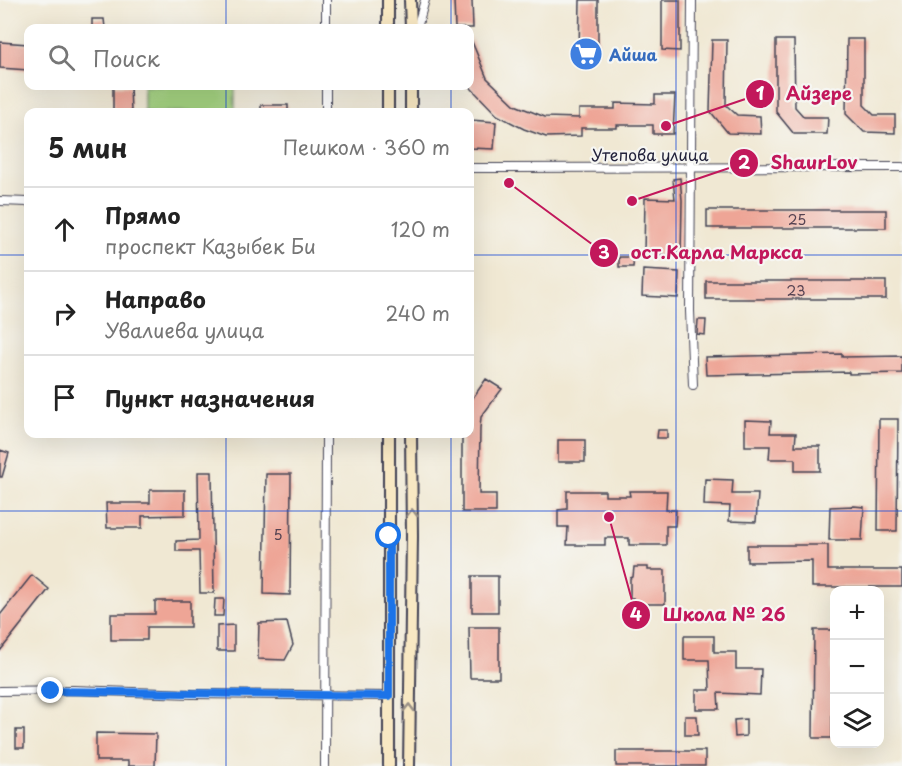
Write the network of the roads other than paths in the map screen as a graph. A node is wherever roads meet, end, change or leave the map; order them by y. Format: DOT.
graph roads {
  1 [pos="326,0"];
  2 [pos="388,0"];
  3 [pos="410,0"];
  4 [pos="424,0"];
  5 [pos="692,0"];
  6 [pos="326,24"];
  7 [pos="388,24"];
  8 [pos="411,24"];
  9 [pos="418,24"];
  10 [pos="326,90"];
  11 [pos="388,90"];
  12 [pos="411,90"];
  13 [pos="326,108"];
  14 [pos="388,108"];
  15 [pos="411,108"];
  16 [pos="902,167"];
  17 [pos="474,168"];
  18 [pos="691,168"];
  19 [pos="0,201"];
  20 [pos="24,202"];
  21 [pos="693,385"];
  22 [pos="326,438"];
  23 [pos="389,438"];
  24 [pos="411,438"];
  25 [pos="0,691"];
  26 [pos="325,694"];
  27 [pos="389,696"];
  28 [pos="325,766"];
  29 [pos="389,766"];
  30 [pos="409,766"];
  1 -- 6 [label="street"];
  2 -- 7 [label="street"];
  3 -- 8 [label="street"];
  4 -- 9 [label="street"];
  5 -- 18 [label="street"];
  10 -- 13 [label="street"];
  11 -- 14 [label="street"];
  12 -- 15 [label="street"];
  16 -- 18 [label="street, Утепова улица"];
  17 -- 18 [label="street, Утепова улица"];
  18 -- 21 [label="street"];
  19 -- 20 [label="street"];
  22 -- 26 [label="street"];
  23 -- 27 [label="street"];
  30 -- 24 [label="street, one-way"];
  25 -- 26 [label="street"];
  26 -- 27 [label="street"];
  26 -- 28 [label="street"];
  27 -- 29 [label="street"];
}
